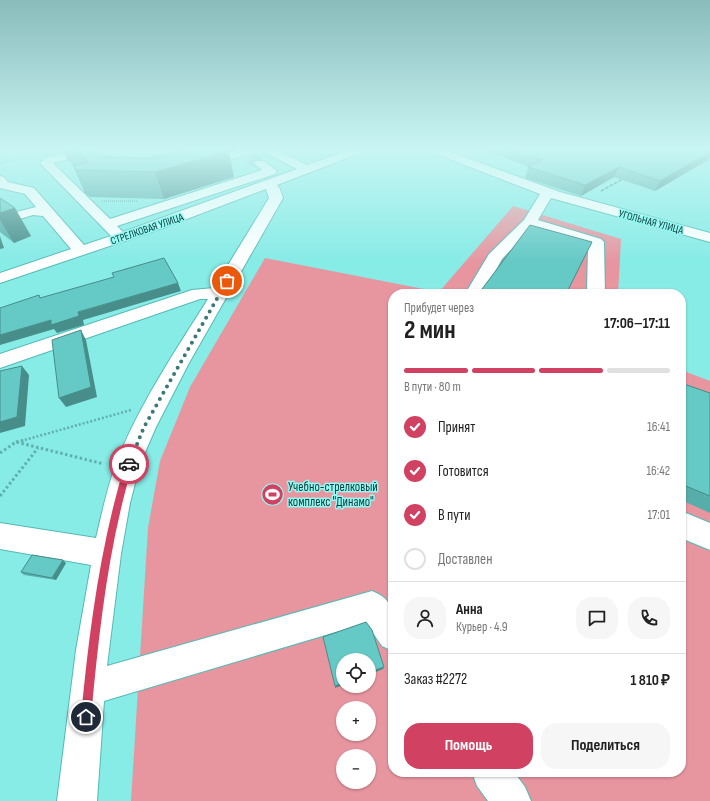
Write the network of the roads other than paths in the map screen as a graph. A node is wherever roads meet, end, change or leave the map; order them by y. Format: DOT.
graph roads {
  1 [pos="14,187"];
  2 [pos="70,187"];
  3 [pos="220,187"];
  4 [pos="222,187"];
  5 [pos="269,187"];
  6 [pos="532,187"];
  7 [pos="547,193"];
  8 [pos="47,212"];
  9 [pos="0,221"];
  10 [pos="530,222"];
  11 [pos="107,224"];
  12 [pos="121,238"];
  13 [pos="710,238"];
  14 [pos="81,251"];
  15 [pos="0,278"];
  16 [pos="477,289"];
  17 [pos="596,289"];
  18 [pos="220,293"];
  19 [pos="0,361"];
  20 [pos="686,526"];
  21 [pos="0,536"];
  22 [pos="710,537"];
  23 [pos="107,554"];
  24 [pos="388,628"];
  25 [pos="89,689"];
  26 [pos="495,777"];
  27 [pos="77,801"];
  28 [pos="512,801"];
  1 -- 8 [label="street"];
  2 -- 11 [label="street"];
  3 -- 11 [label="street"];
  4 -- 12 [label="street, СТРЕЛКОВАЯ УЛИЦА"];
  5 -- 18 [label="street"];
  6 -- 7 [label="street, УГОЛЬНАЯ УЛИЦА"];
  7 -- 10 [label="street"];
  7 -- 13 [label="street, УГОЛЬНАЯ УЛИЦА"];
  8 -- 9 [label="street"];
  8 -- 14 [label="street"];
  10 -- 16 [label="street"];
  10 -- 17 [label="street"];
  11 -- 12 [label="street"];
  12 -- 14 [label="street, СТРЕЛКОВАЯ УЛИЦА"];
  14 -- 15 [label="street, СТРЕЛКОВАЯ УЛИЦА"];
  18 -- 19 [label="street"];
  18 -- 23 [label="street"];
  20 -- 22 [label="street"];
  21 -- 23 [label="street"];
  23 -- 25 [label="street"];
  24 -- 25 [label="street"];
  25 -- 27 [label="street"];
  26 -- 28 [label="street"];
}
